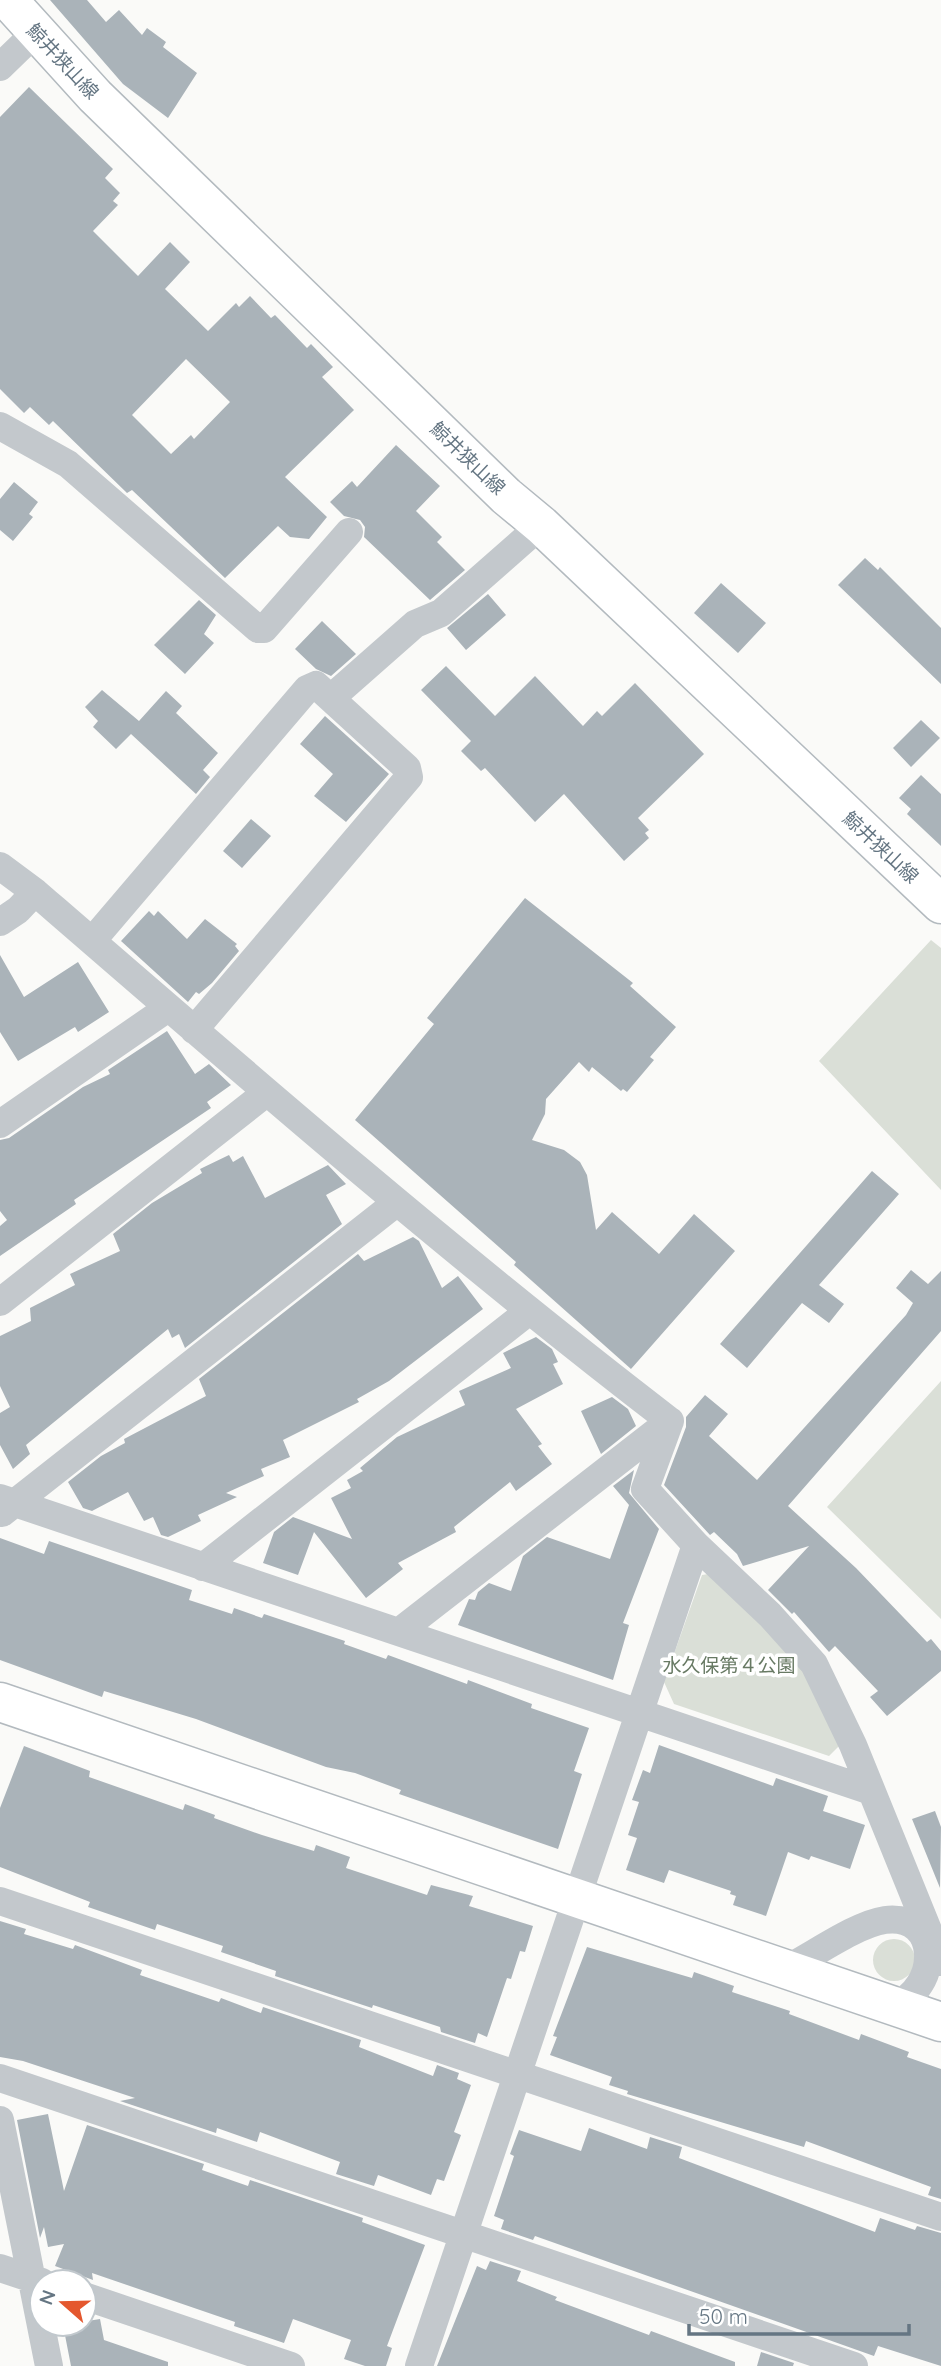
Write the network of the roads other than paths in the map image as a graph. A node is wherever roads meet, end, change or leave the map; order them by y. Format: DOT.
graph roads {
  1 [pos="8,0"];
  2 [pos="35,33"];
  3 [pos="0,67"];
  4 [pos="0,426"];
  5 [pos="541,525"];
  6 [pos="349,532"];
  7 [pos="331,698"];
  8 [pos="0,866"];
  9 [pos="35,892"];
  10 [pos="941,904"];
  11 [pos="0,922"];
  12 [pos="92,941"];
  13 [pos="168,1008"];
  14 [pos="194,1030"];
  15 [pos="266,1093"];
  16 [pos="0,1124"];
  17 [pos="396,1203"];
  18 [pos="0,1302"];
  19 [pos="528,1312"];
  20 [pos="670,1421"];
  21 [pos="5,1505"];
  22 [pos="696,1545"];
  23 [pos="203,1567"];
  24 [pos="400,1631"];
  25 [pos="0,1703"];
  26 [pos="638,1713"];
  27 [pos="871,1791"];
  28 [pos="578,1896"];
  29 [pos="0,1901"];
  30 [pos="915,1901"];
  31 [pos="874,1922"];
  32 [pos="938,1955"];
  33 [pos="788,1968"];
  34 [pos="893,2006"];
  35 [pos="941,2022"];
  36 [pos="517,2075"];
  37 [pos="0,2078"];
  38 [pos="0,2120"];
  39 [pos="941,2217"];
  40 [pos="465,2233"];
  41 [pos="0,2268"];
  42 [pos="34,2268"];
  43 [pos="28,2278"];
  44 [pos="98,2302"];
  45 [pos="45,2338"];
  46 [pos="49,2366"];
  47 [pos="291,2366"];
  48 [pos="419,2366"];
  49 [pos="854,2366"];
  1 -- 2 [label="main road, 鯨井狭山線"];
  2 -- 3 [label="street"];
  2 -- 5 [label="main road, 鯨井狭山線"];
  4 -- 6 [label="street"];
  5 -- 7 [label="street"];
  5 -- 10 [label="main road, 鯨井狭山線"];
  7 -- 12 [label="street"];
  7 -- 14 [label="street"];
  8 -- 9 [label="street"];
  9 -- 11 [label="street"];
  9 -- 12 [label="street"];
  12 -- 13 [label="street"];
  13 -- 14 [label="street"];
  13 -- 16 [label="street"];
  14 -- 15 [label="street"];
  15 -- 17 [label="street"];
  15 -- 18 [label="street"];
  17 -- 19 [label="street"];
  17 -- 21 [label="street"];
  19 -- 20 [label="street"];
  19 -- 23 [label="street"];
  20 -- 22 [label="street"];
  20 -- 24 [label="street"];
  21 -- 23 [label="street"];
  22 -- 26 [label="street"];
  22 -- 27 [label="street"];
  23 -- 24 [label="street"];
  24 -- 26 [label="street"];
  25 -- 28 [label="main road"];
  26 -- 27 [label="street"];
  26 -- 28 [label="street"];
  27 -- 30 [label="street"];
  28 -- 33 [label="main road"];
  28 -- 36 [label="street"];
  29 -- 36 [label="street"];
  30 -- 31 [label="street"];
  30 -- 32 [label="street"];
  31 -- 32 [label="street"];
  31 -- 33 [label="street"];
  32 -- 34 [label="street"];
  33 -- 34 [label="main road"];
  34 -- 35 [label="main road"];
  36 -- 39 [label="street"];
  36 -- 40 [label="street"];
  37 -- 40 [label="street"];
  38 -- 42 [label="street"];
  40 -- 48 [label="street"];
  40 -- 49 [label="street"];
  41 -- 43 [label="street"];
  44 -- 47 [label="street"];
  45 -- 46 [label="street"];
}
